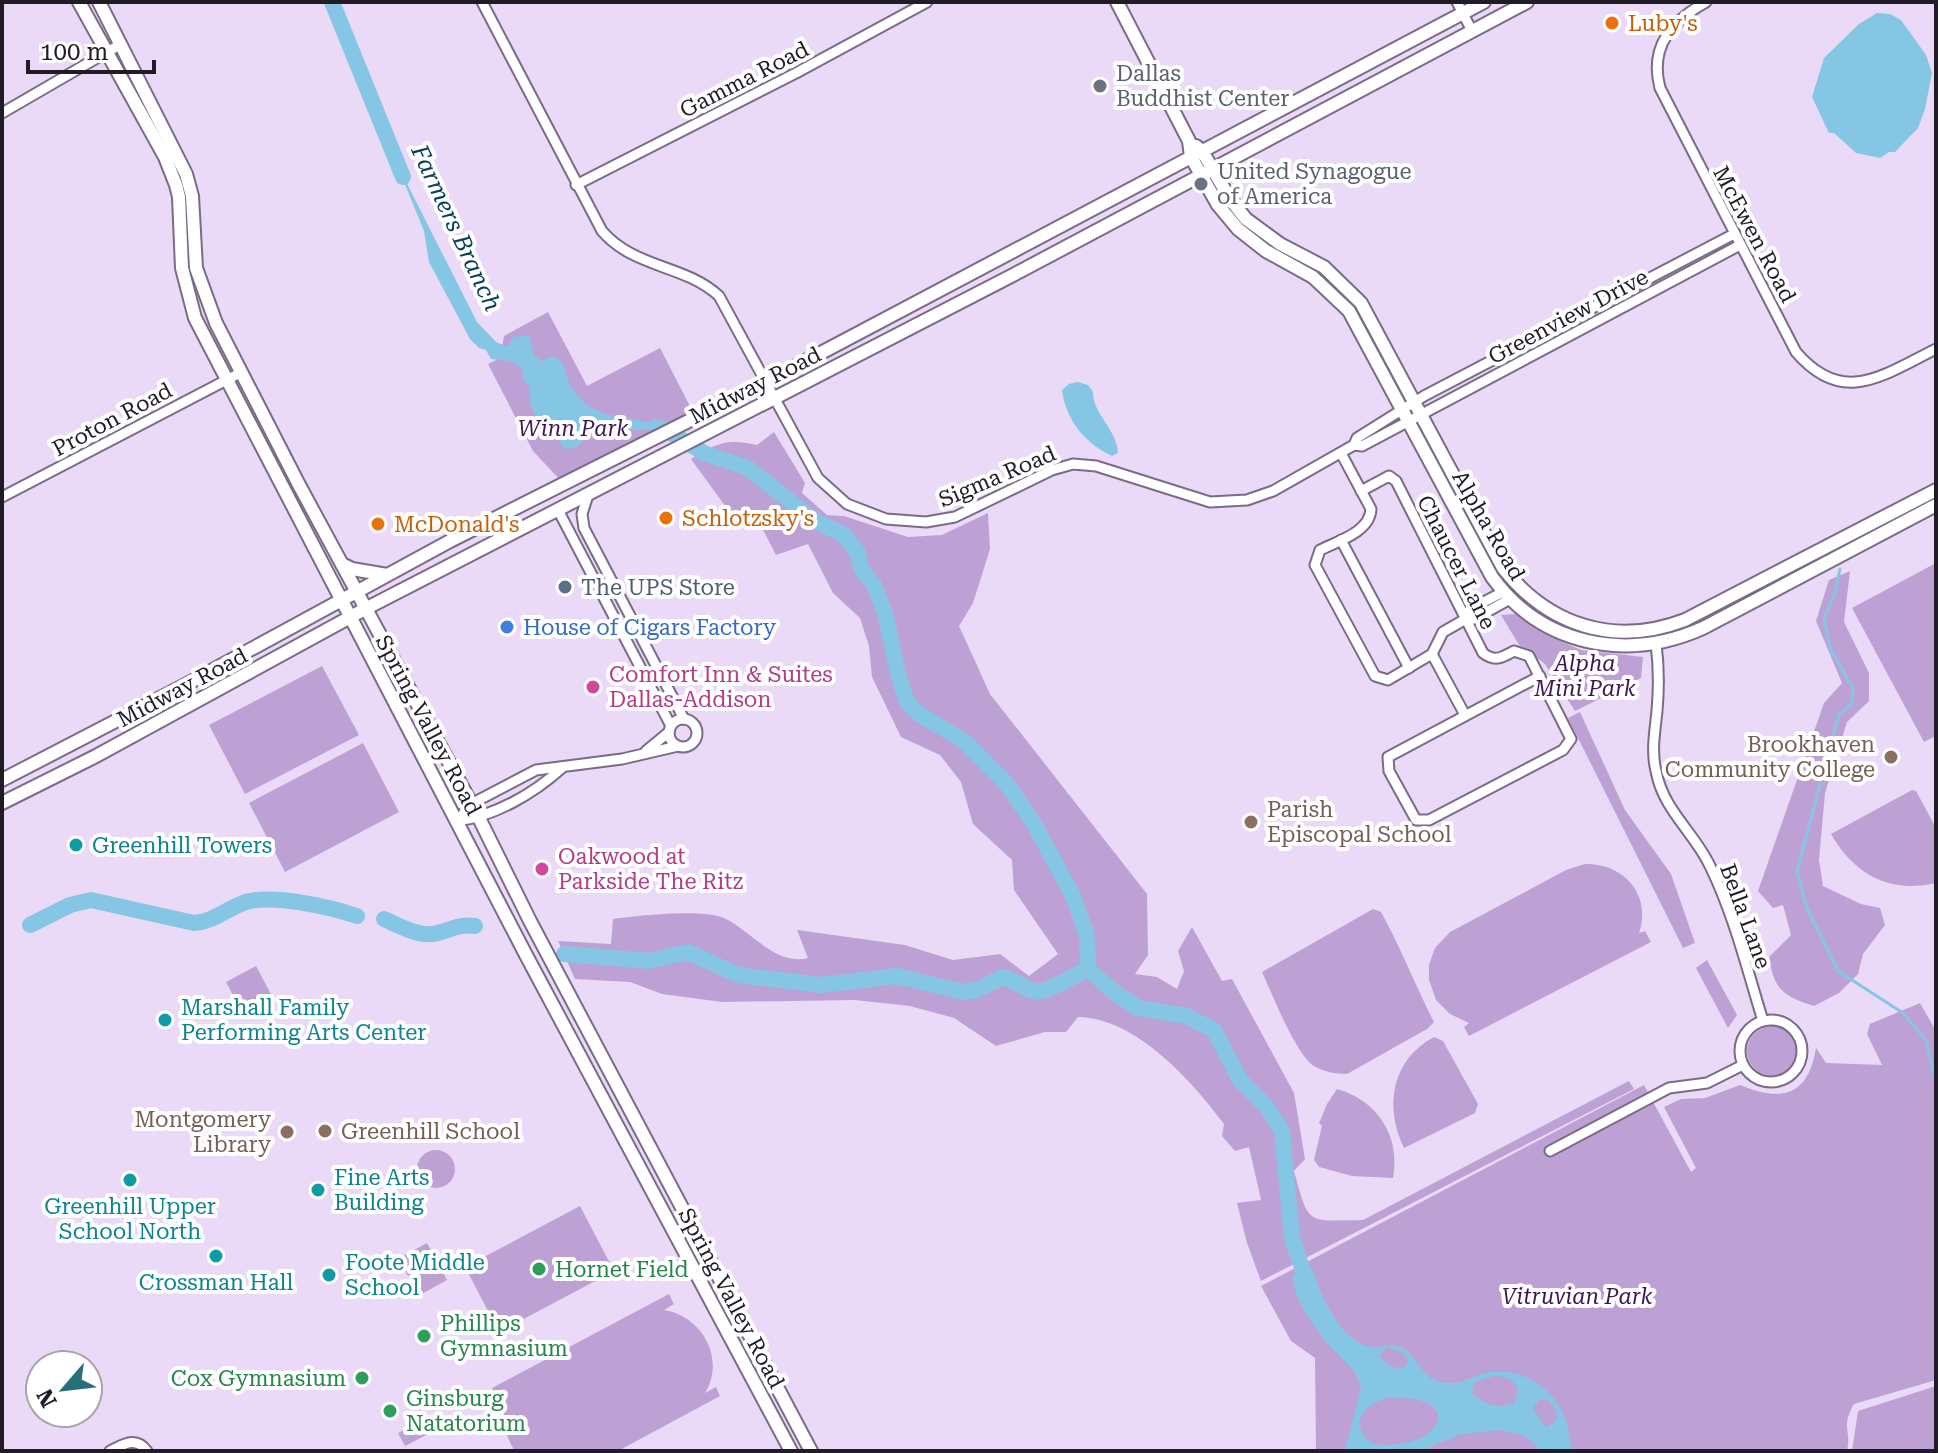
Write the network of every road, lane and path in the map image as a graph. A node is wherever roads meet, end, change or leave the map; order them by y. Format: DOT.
graph roads {
  1 [pos="79,2"];
  2 [pos="99,2"];
  3 [pos="482,2"];
  4 [pos="927,2"];
  5 [pos="1117,2"];
  6 [pos="1484,2"];
  7 [pos="1527,2"];
  8 [pos="1706,2"];
  9 [pos="1460,8"];
  10 [pos="1472,31"];
  11 [pos="121,44"];
  12 [pos="106,53"];
  13 [pos="2,113"];
  14 [pos="1197,154"];
  15 [pos="1206,171"];
  16 [pos="576,185"];
  17 [pos="1734,234"];
  18 [pos="1740,245"];
  19 [pos="1005,255"];
  20 [pos="1015,274"];
  21 [pos="1627,290"];
  22 [pos="1634,302"];
  23 [pos="1564,323"];
  24 [pos="1570,335"];
  25 [pos="1521,345"];
  26 [pos="1936,349"];
  27 [pos="1528,358"];
  28 [pos="240,373"];
  29 [pos="227,379"];
  30 [pos="766,382"];
  31 [pos="774,398"];
  32 [pos="1411,413"];
  33 [pos="1341,453"];
  34 [pos="1936,490"];
  35 [pos="1361,491"];
  36 [pos="549,492"];
  37 [pos="588,495"];
  38 [pos="2,497"];
  39 [pos="1936,505"];
  40 [pos="558,510"];
  41 [pos="1341,540"];
  42 [pos="342,564"];
  43 [pos="387,575"];
  44 [pos="356,591"];
  45 [pos="1506,595"];
  46 [pos="341,599"];
  47 [pos="365,609"];
  48 [pos="1555,615"];
  49 [pos="351,618"];
  50 [pos="1464,620"];
  51 [pos="1606,631"];
  52 [pos="1603,644"];
  53 [pos="1656,644"];
  54 [pos="1432,654"];
  55 [pos="1409,668"];
  56 [pos="1540,676"];
  57 [pos="1465,715"];
  58 [pos="684,719"];
  59 [pos="670,729"];
  60 [pos="678,746"];
  61 [pos="643,753"];
  62 [pos="562,768"];
  63 [pos="2,780"];
  64 [pos="2,803"];
  65 [pos="471,804"];
  66 [pos="479,818"];
  67 [pos="457,821"];
  68 [pos="1763,1021"];
  69 [pos="1743,1065"];
  70 [pos="1550,1151"];
  71 [pos="146,1449"];
  72 [pos="110,1451"];
  73 [pos="791,1451"];
  74 [pos="811,1451"];
  1 -- 12 [label="main road, Spring Valley Road"];
  2 -- 11 [label="main road, Spring Valley Road"];
  3 -- 16 [label="street, Sigma Road"];
  4 -- 16 [label="street, Gamma Road"];
  5 -- 14 [label="main road, Alpha Road"];
  6 -- 9 [label="main road, Midway Road"];
  7 -- 10 [label="main road, Midway Road"];
  8 -- 17 [label="street, McEwen Road"];
  9 -- 10 [label="street"];
  9 -- 14 [label="main road, Midway Road"];
  10 -- 15 [label="main road, Midway Road"];
  11 -- 12 [label="street"];
  11 -- 28 [label="main road, Spring Valley Road"];
  12 -- 13 [label="street"];
  12 -- 29 [label="main road, Spring Valley Road"];
  14 -- 15 [label="main road, Alpha Road"];
  14 -- 19 [label="main road, Midway Road"];
  15 -- 20 [label="main road, Midway Road"];
  15 -- 32 [label="main road, Alpha Road"];
  16 -- 30 [label="street, Sigma Road"];
  17 -- 18 [label="street, McEwen Road"];
  17 -- 21 [label="street, Greenview Drive"];
  18 -- 22 [label="street, Greenview Drive"];
  18 -- 26 [label="street, McEwen Road"];
  19 -- 20 [label="main road"];
  19 -- 30 [label="main road, Midway Road"];
  20 -- 31 [label="main road, Midway Road"];
  21 -- 22 [label="street"];
  21 -- 23 [label="street, Greenview Drive"];
  22 -- 24 [label="street, Greenview Drive"];
  23 -- 24 [label="street"];
  23 -- 25 [label="street, Greenview Drive"];
  24 -- 27 [label="street, Greenview Drive"];
  25 -- 27 [label="street"];
  25 -- 32 [label="street, Greenview Drive"];
  27 -- 32 [label="street, Greenview Drive"];
  28 -- 29 [label="street, Proton Road"];
  28 -- 42 [label="main road, Spring Valley Road"];
  29 -- 38 [label="street, Proton Road"];
  29 -- 46 [label="main road, Spring Valley Road"];
  30 -- 31 [label="street, Sigma Road"];
  30 -- 36 [label="main road, Midway Road"];
  31 -- 33 [label="street, Sigma Road"];
  31 -- 37 [label="main road, Midway Road"];
  32 -- 33 [label="street, Sigma Road"];
  32 -- 45 [label="main road, Alpha Road"];
  32 -- 48 [label="main road, Alpha Road"];
  33 -- 35 [label="street"];
  34 -- 51 [label="main road, Alpha Road"];
  35 -- 41 [label="street"];
  35 -- 50 [label="street, Chaucer Lane"];
  36 -- 40 [label="main road"];
  36 -- 43 [label="main road, Midway Road"];
  37 -- 40 [label="main road, Midway Road"];
  37 -- 58 [label="street"];
  39 -- 53 [label="main road, Alpha Road"];
  40 -- 47 [label="main road, Midway Road"];
  40 -- 59 [label="street"];
  41 -- 55 [label="street"];
  41 -- 55 [label="street"];
  42 -- 43 [label="main road"];
  42 -- 44 [label="main road, Spring Valley Road"];
  43 -- 44 [label="main road, Midway Road"];
  44 -- 46 [label="main road, Midway Road"];
  44 -- 47 [label="main road, Spring Valley Road"];
  45 -- 48 [label="main road"];
  45 -- 50 [label="street"];
  45 -- 52 [label="main road, Alpha Road"];
  46 -- 49 [label="main road, Spring Valley Road"];
  46 -- 63 [label="main road, Midway Road"];
  47 -- 49 [label="main road, Midway Road"];
  47 -- 65 [label="main road, Spring Valley Road"];
  48 -- 51 [label="main road, Alpha Road"];
  49 -- 64 [label="main road, Midway Road"];
  49 -- 67 [label="main road, Spring Valley Road"];
  50 -- 54 [label="street"];
  50 -- 56 [label="street, Chaucer Lane"];
  51 -- 52 [label="main road"];
  52 -- 53 [label="main road, Alpha Road"];
  53 -- 68 [label="street, Bella Lane"];
  54 -- 55 [label="street"];
  54 -- 57 [label="street"];
  56 -- 57 [label="street"];
  56 -- 57 [label="street, Chaucer Lane"];
  58 -- 59 [label="street"];
  58 -- 60 [label="street"];
  59 -- 60 [label="street"];
  59 -- 61 [label="street"];
  60 -- 61 [label="street"];
  61 -- 62 [label="street"];
  62 -- 65 [label="street"];
  62 -- 66 [label="street"];
  65 -- 66 [label="main road, Spring Valley Road"];
  65 -- 67 [label="street"];
  66 -- 67 [label="street"];
  66 -- 74 [label="main road, Spring Valley Road"];
  67 -- 73 [label="main road, Spring Valley Road"];
  68 -- 69 [label="street"];
  68 -- 69 [label="street"];
  69 -- 70 [label="street"];
  71 -- 72 [label="street"];
}
